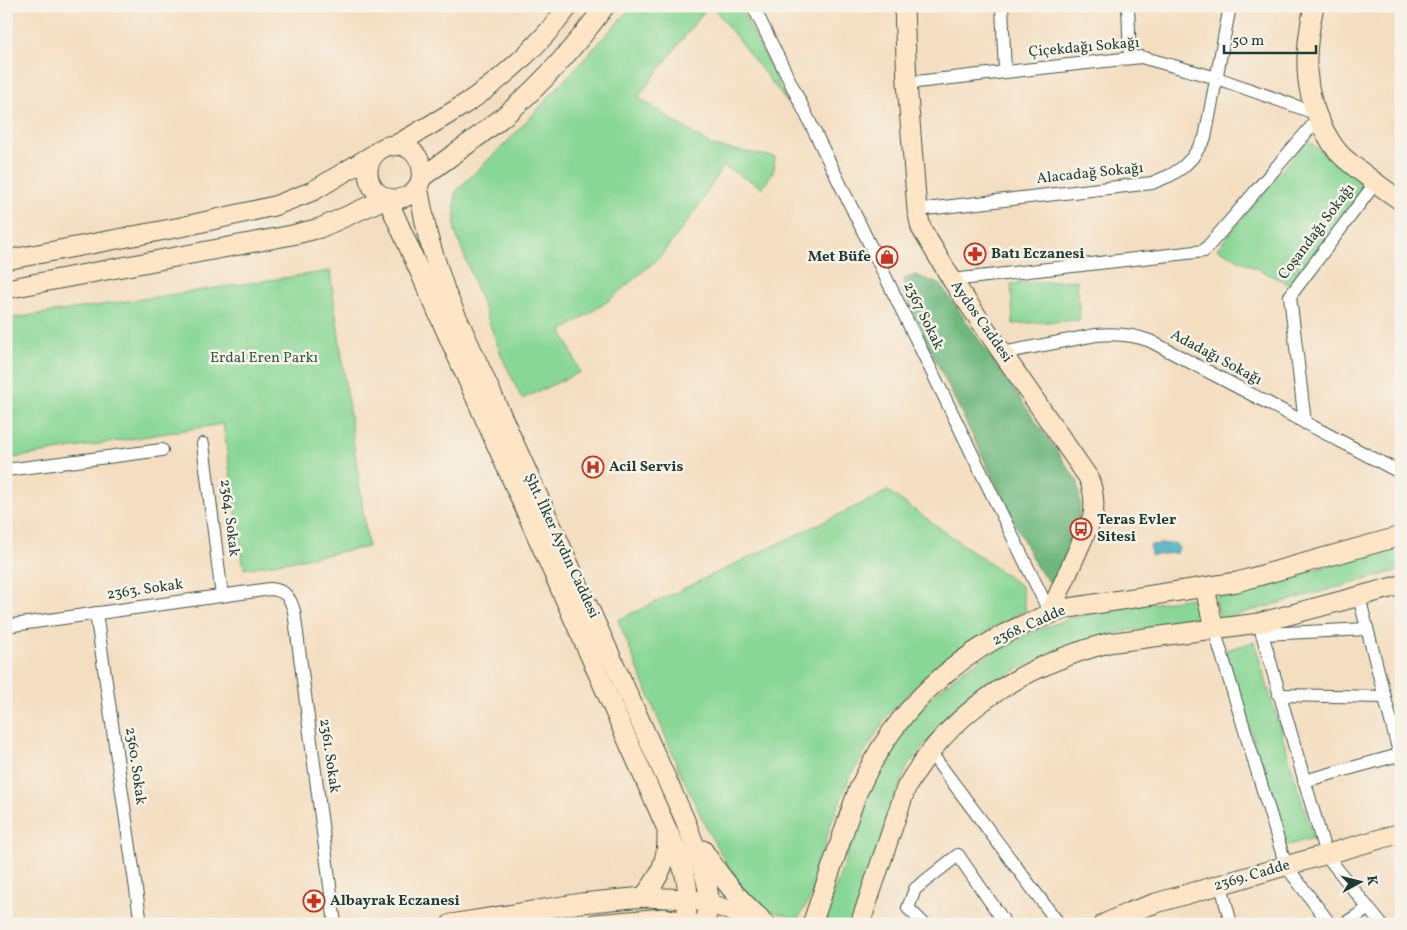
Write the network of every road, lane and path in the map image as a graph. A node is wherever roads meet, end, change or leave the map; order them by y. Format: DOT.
graph roads {
  1 [pos="569,6"];
  2 [pos="606,6"];
  3 [pos="753,6"];
  4 [pos="904,6"];
  5 [pos="1002,6"];
  6 [pos="1128,6"];
  7 [pos="1230,6"];
  8 [pos="1314,6"];
  9 [pos="1130,57"];
  10 [pos="1005,72"];
  11 [pos="1217,78"];
  12 [pos="907,83"];
  13 [pos="1316,116"];
  14 [pos="394,146"];
  15 [pos="376,153"];
  16 [pos="420,182"];
  17 [pos="1376,182"];
  18 [pos="387,198"];
  19 [pos="1401,201"];
  20 [pos="917,210"];
  21 [pos="6,260"];
  22 [pos="952,280"];
  23 [pos="6,289"];
  24 [pos="1002,353"];
  25 [pos="1305,423"];
  26 [pos="203,444"];
  27 [pos="162,450"];
  28 [pos="515,466"];
  29 [pos="6,470"];
  30 [pos="1401,474"];
  31 [pos="1401,536"];
  32 [pos="1401,585"];
  33 [pos="1204,588"];
  34 [pos="286,594"];
  35 [pos="222,596"];
  36 [pos="1359,597"];
  37 [pos="96,613"];
  38 [pos="1050,613"];
  39 [pos="6,626"];
  40 [pos="1214,629"];
  41 [pos="1260,629"];
  42 [pos="1367,629"];
  43 [pos="1279,695"];
  44 [pos="1385,697"];
  45 [pos="1400,751"];
  46 [pos="930,752"];
  47 [pos="1304,781"];
  48 [pos="685,820"];
  49 [pos="666,827"];
  50 [pos="1401,833"];
  51 [pos="1326,855"];
  52 [pos="1286,866"];
  53 [pos="1221,885"];
  54 [pos="643,897"];
  55 [pos="688,899"];
  56 [pos="580,903"];
  57 [pos="709,903"];
  58 [pos="1370,908"];
  59 [pos="691,922"];
  60 [pos="141,924"];
  61 [pos="335,924"];
  62 [pos="451,924"];
  63 [pos="584,924"];
  64 [pos="595,924"];
  65 [pos="705,924"];
  66 [pos="767,924"];
  67 [pos="812,924"];
  68 [pos="860,924"];
  69 [pos="924,924"];
  70 [pos="998,924"];
  71 [pos="1059,924"];
  72 [pos="1104,924"];
  73 [pos="1231,924"];
  74 [pos="1330,924"];
  75 [pos="1344,924"];
  76 [pos="1382,924"];
  1 -- 14 [label="main road"];
  2 -- 16 [label="main road"];
  3 -- 38 [label="street, 2367 Sokak"];
  4 -- 12 [label="main road, Aydos Caddesi"];
  5 -- 10 [label="street"];
  6 -- 9 [label="street"];
  7 -- 11 [label="street, Alacadağ Sokağı"];
  8 -- 13 [label="main road"];
  9 -- 10 [label="street, Çiçekdağı Sokağı"];
  9 -- 11 [label="street, Çiçekdağı Sokağı"];
  10 -- 12 [label="street, Çiçekdağı Sokağı"];
  11 -- 13 [label="street, Çiçekdağı Sokağı"];
  11 -- 20 [label="street, Alacadağ Sokağı"];
  12 -- 20 [label="main road, Aydos Caddesi"];
  13 -- 17 [label="main road"];
  13 -- 22 [label="street"];
  14 -- 15 [label="main road"];
  14 -- 16 [label="main road"];
  15 -- 18 [label="main road"];
  15 -- 21 [label="main road"];
  16 -- 18 [label="main road"];
  16 -- 28 [label="main road, Şht. İlker Aydın Caddesi"];
  17 -- 19 [label="main road"];
  17 -- 25 [label="street, Coşandağı Sokağı"];
  18 -- 23 [label="main road"];
  18 -- 28 [label="main road, Şht. İlker Aydın Caddesi"];
  20 -- 22 [label="main road, Aydos Caddesi"];
  22 -- 24 [label="main road, Aydos Caddesi"];
  24 -- 25 [label="street, Adadağı Sokağı"];
  24 -- 38 [label="main road, Aydos Caddesi"];
  25 -- 30 [label="street, Adadağı Sokağı"];
  26 -- 35 [label="street, 2364. Sokak"];
  27 -- 29 [label="street"];
  28 -- 48 [label="main road, Şht. İlker Aydın Caddesi"];
  28 -- 49 [label="main road, Şht. İlker Aydın Caddesi"];
  31 -- 33 [label="main road, 2368. Cadde"];
  32 -- 36 [label="main road"];
  33 -- 38 [label="main road, 2368. Cadde"];
  33 -- 40 [label="main road"];
  34 -- 35 [label="street, 2363. Sokak"];
  34 -- 61 [label="street, 2361. Sokak"];
  35 -- 37 [label="street, 2363. Sokak"];
  36 -- 41 [label="main road"];
  36 -- 42 [label="street"];
  37 -- 39 [label="street, 2363. Sokak"];
  37 -- 60 [label="street, 2360. Sokak"];
  38 -- 67 [label="main road, 2368. Cadde"];
  40 -- 41 [label="main road"];
  40 -- 46 [label="main road"];
  40 -- 52 [label="street"];
  41 -- 42 [label="street"];
  41 -- 43 [label="street"];
  42 -- 44 [label="street"];
  43 -- 44 [label="street"];
  43 -- 47 [label="street"];
  44 -- 45 [label="street"];
  45 -- 47 [label="street"];
  46 -- 68 [label="main road"];
  46 -- 71 [label="street"];
  47 -- 51 [label="street"];
  48 -- 57 [label="main road, Şht. İlker Aydın Caddesi"];
  48 -- 66 [label="main road"];
  49 -- 54 [label="main road"];
  49 -- 55 [label="main road, Şht. İlker Aydın Caddesi"];
  50 -- 51 [label="main road, 2369. Cadde"];
  51 -- 52 [label="main road, 2369. Cadde"];
  51 -- 58 [label="street"];
  52 -- 53 [label="main road, 2369. Cadde"];
  52 -- 74 [label="street"];
  53 -- 72 [label="main road, 2369. Cadde"];
  53 -- 73 [label="street"];
  54 -- 55 [label="main road"];
  54 -- 56 [label="main road"];
  55 -- 57 [label="main road"];
  55 -- 59 [label="main road, Şht. İlker Aydın Caddesi"];
  56 -- 62 [label="main road"];
  56 -- 63 [label="main road"];
  57 -- 65 [label="main road"];
  57 -- 66 [label="main road"];
  58 -- 75 [label="street"];
  58 -- 76 [label="street"];
  59 -- 64 [label="main road"];
  69 -- 70 [label="street"];
}
